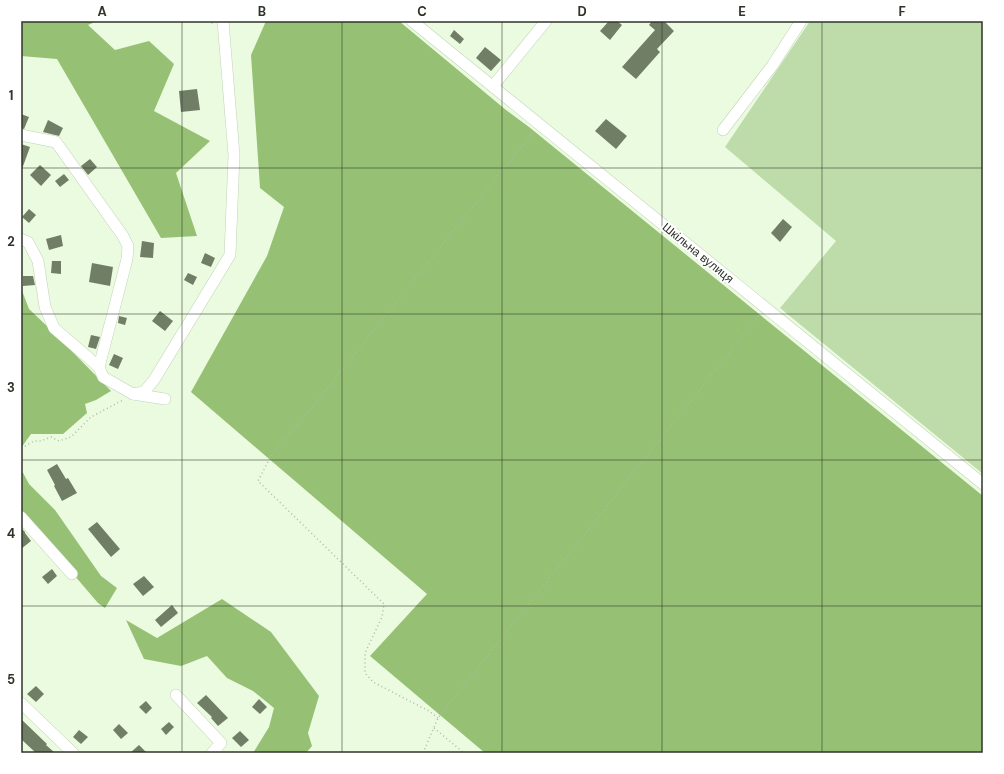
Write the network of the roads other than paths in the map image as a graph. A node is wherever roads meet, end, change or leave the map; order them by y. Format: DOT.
graph roads {
  1 [pos="223,21"];
  2 [pos="412,21"];
  3 [pos="546,21"];
  4 [pos="801,21"];
  5 [pos="493,86"];
  6 [pos="723,130"];
  7 [pos="21,135"];
  8 [pos="21,238"];
  9 [pos="99,367"];
  10 [pos="133,394"];
  11 [pos="165,399"];
  12 [pos="983,484"];
  13 [pos="21,517"];
  14 [pos="72,574"];
  15 [pos="176,695"];
  16 [pos="21,704"];
  17 [pos="73,753"];
  18 [pos="212,753"];
  1 -- 10 [label="street"];
  2 -- 5 [label="street, Шкільна вулиця"];
  3 -- 5 [label="street"];
  4 -- 6 [label="street"];
  5 -- 12 [label="street, Шкільна вулиця"];
  7 -- 9 [label="street"];
  8 -- 9 [label="street"];
  9 -- 10 [label="street"];
  10 -- 11 [label="street"];
  13 -- 14 [label="street"];
  15 -- 18 [label="street"];
  16 -- 17 [label="street"];
}
